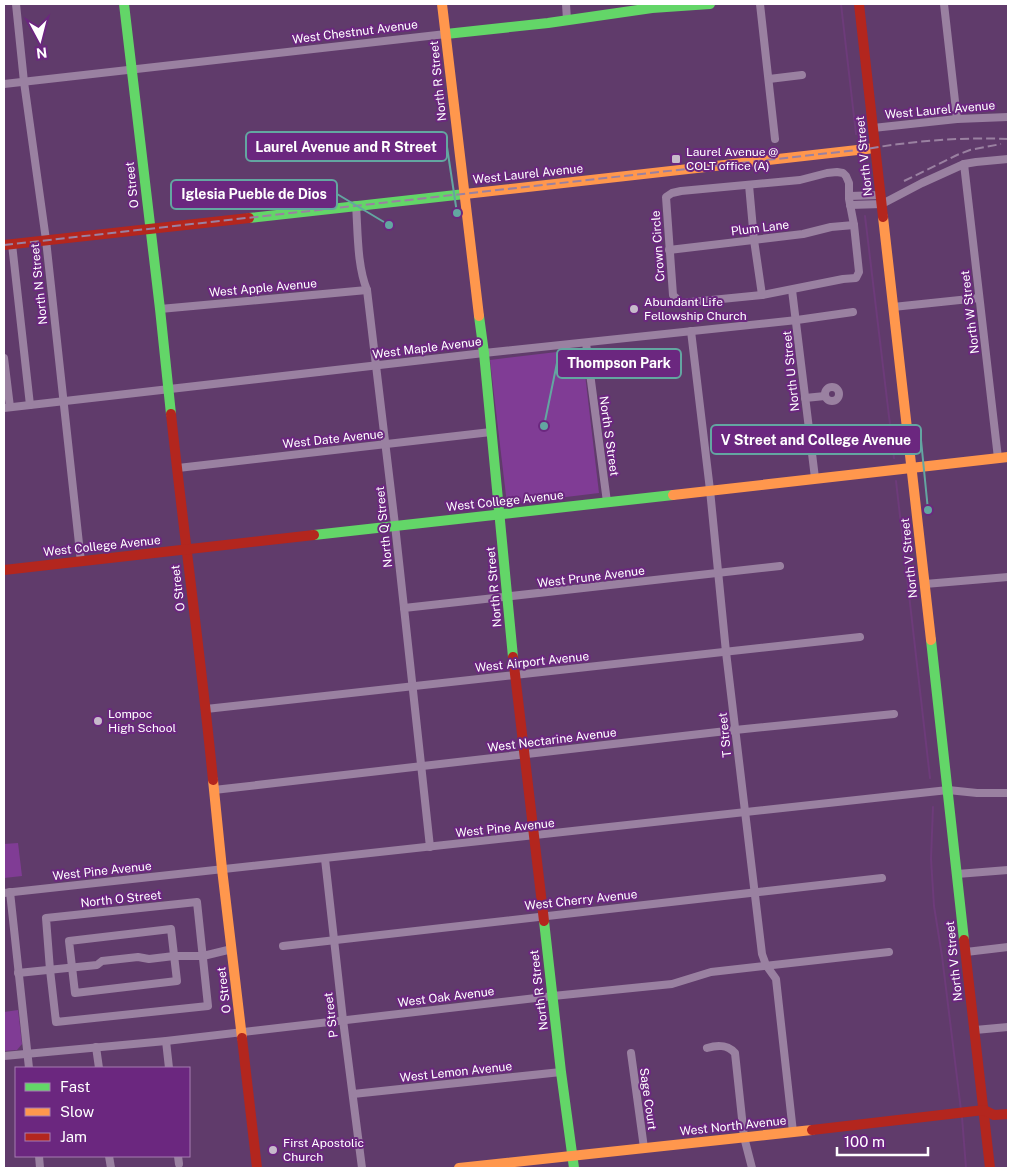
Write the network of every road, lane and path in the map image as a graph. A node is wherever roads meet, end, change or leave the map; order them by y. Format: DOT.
graph roads {
  1 [pos="16,4"];
  2 [pos="124,4"];
  3 [pos="442,4"];
  4 [pos="566,4"];
  5 [pos="710,4"];
  6 [pos="760,4"];
  7 [pos="859,4"];
  8 [pos="944,4"];
  9 [pos="652,6"];
  10 [pos="567,20"];
  11 [pos="446,34"];
  12 [pos="132,70"];
  13 [pos="802,75"];
  14 [pos="768,79"];
  15 [pos="24,82"];
  16 [pos="4,84"];
  17 [pos="1008,118"];
  18 [pos="957,119"];
  19 [pos="873,128"];
  20 [pos="775,139"];
  21 [pos="875,148"];
  22 [pos="1008,159"];
  23 [pos="964,164"];
  24 [pos="749,185"];
  25 [pos="464,193"];
  26 [pos="849,196"];
  27 [pos="881,200"];
  28 [pos="356,205"];
  29 [pos="850,205"];
  30 [pos="854,224"];
  31 [pos="150,228"];
  32 [pos="46,240"];
  33 [pos="754,240"];
  34 [pos="8,244"];
  35 [pos="669,250"];
  36 [pos="367,290"];
  37 [pos="792,290"];
  38 [pos="762,294"];
  39 [pos="979,298"];
  40 [pos="893,307"];
  41 [pos="160,309"];
  42 [pos="853,312"];
  43 [pos="796,320"];
  44 [pos="691,331"];
  45 [pos="586,343"];
  46 [pos="484,353"];
  47 [pos="4,358"];
  48 [pos="376,366"];
  49 [pos="5,381"];
  50 [pos="168,389"];
  51 [pos="825,396"];
  52 [pos="805,398"];
  53 [pos="63,401"];
  54 [pos="30,405"];
  55 [pos="7,408"];
  56 [pos="491,432"];
  57 [pos="385,445"];
  58 [pos="1003,457"];
  59 [pos="911,467"];
  60 [pos="178,468"];
  61 [pos="815,478"];
  62 [pos="710,490"];
  63 [pos="607,502"];
  64 [pos="500,514"];
  65 [pos="395,525"];
  66 [pos="186,550"];
  67 [pos="81,562"];
  68 [pos="780,566"];
  69 [pos="4,570"];
  70 [pos="719,573"];
  71 [pos="1008,576"];
  72 [pos="925,584"];
  73 [pos="507,598"];
  74 [pos="404,608"];
  75 [pos="860,637"];
  76 [pos="726,652"];
  77 [pos="516,676"];
  78 [pos="412,686"];
  79 [pos="206,709"];
  80 [pos="894,714"];
  81 [pos="736,730"];
  82 [pos="525,755"];
  83 [pos="421,767"];
  84 [pos="214,790"];
  85 [pos="948,790"];
  86 [pos="1008,793"];
  87 [pos="744,812"];
  88 [pos="534,836"];
  89 [pos="430,847"];
  90 [pos="325,859"];
  91 [pos="222,869"];
  92 [pos="1008,870"];
  93 [pos="957,874"];
  94 [pos="882,878"];
  95 [pos="754,892"];
  96 [pos="7,893"];
  97 [pos="543,916"];
  98 [pos="333,940"];
  99 [pos="283,946"];
  100 [pos="1008,948"];
  101 [pos="232,949"];
  102 [pos="889,952"];
  103 [pos="966,952"];
  104 [pos="174,956"];
  105 [pos="203,956"];
  106 [pos="766,965"];
  107 [pos="72,968"];
  108 [pos="50,970"];
  109 [pos="18,974"];
  110 [pos="553,996"];
  111 [pos="343,1020"];
  112 [pos="1008,1027"];
  113 [pos="975,1030"];
  114 [pos="242,1032"];
  115 [pos="166,1041"];
  116 [pos="96,1047"];
  117 [pos="707,1048"];
  118 [pos="631,1053"];
  119 [pos="27,1054"];
  120 [pos="4,1056"];
  121 [pos="29,1067"];
  122 [pos="99,1067"];
  123 [pos="169,1067"];
  124 [pos="561,1072"];
  125 [pos="353,1094"];
  126 [pos="979,1110"];
  127 [pos="1008,1114"];
  128 [pos="793,1132"];
  129 [pos="744,1137"];
  130 [pos="644,1148"];
  131 [pos="573,1156"];
  132 [pos="257,1168"];
  133 [pos="362,1168"];
  134 [pos="460,1168"];
  135 [pos="574,1168"];
  136 [pos="752,1168"];
  137 [pos="990,1168"];
  1 -- 15 [label="street, North N Street"];
  2 -- 12 [label="street, O Street"];
  3 -- 11 [label="street, North R Street"];
  4 -- 10 [label="street"];
  5 -- 9 [label="street, West Chestnut Avenue"];
  6 -- 14 [label="street"];
  7 -- 19 [label="street, North V Street"];
  8 -- 18 [label="street"];
  9 -- 10 [label="street, West Chestnut Avenue"];
  10 -- 11 [label="street, West Chestnut Avenue"];
  11 -- 12 [label="street, West Chestnut Avenue"];
  11 -- 25 [label="street, North R Street"];
  12 -- 15 [label="street, West Chestnut Avenue"];
  12 -- 31 [label="street, O Street"];
  13 -- 14 [label="street"];
  14 -- 20 [label="street"];
  15 -- 16 [label="street, West Chestnut Avenue"];
  15 -- 32 [label="street, North N Street"];
  17 -- 18 [label="street, West Laurel Avenue"];
  18 -- 19 [label="street, West Laurel Avenue"];
  19 -- 21 [label="street, North V Street"];
  21 -- 25 [label="street, West Laurel Avenue"];
  21 -- 27 [label="street, North V Street"];
  22 -- 23 [label="street"];
  23 -- 27 [label="street"];
  23 -- 39 [label="street, North W Street"];
  24 -- 26 [label="street, Crown Circle"];
  24 -- 33 [label="street"];
  24 -- 35 [label="street, Crown Circle"];
  25 -- 28 [label="street, West Laurel Avenue"];
  25 -- 46 [label="street, North R Street"];
  26 -- 27 [label="street"];
  26 -- 29 [label="street, Crown Circle"];
  27 -- 29 [label="street"];
  27 -- 40 [label="street, North V Street"];
  28 -- 31 [label="street, West Laurel Avenue"];
  28 -- 36 [label="street, North Q Street"];
  29 -- 30 [label="street, Crown Circle"];
  30 -- 33 [label="street, Plum Lane"];
  30 -- 37 [label="street, Crown Circle"];
  31 -- 32 [label="street, West Laurel Avenue"];
  31 -- 41 [label="street, O Street"];
  32 -- 34 [label="street, West Laurel Avenue"];
  32 -- 53 [label="street, North N Street"];
  33 -- 35 [label="street, Plum Lane"];
  33 -- 38 [label="street"];
  34 -- 54 [label="street"];
  35 -- 38 [label="street, Crown Circle"];
  36 -- 41 [label="street, West Apple Avenue"];
  36 -- 48 [label="street, North Q Street"];
  37 -- 38 [label="street, Crown Circle"];
  37 -- 43 [label="street, North U Street"];
  39 -- 40 [label="street"];
  39 -- 58 [label="street, North W Street"];
  40 -- 59 [label="street, North V Street"];
  41 -- 50 [label="street, O Street"];
  42 -- 43 [label="street, West Maple Avenue"];
  43 -- 44 [label="street, West Maple Avenue"];
  43 -- 52 [label="street, North U Street"];
  44 -- 45 [label="street, West Maple Avenue"];
  44 -- 62 [label="street, T Street"];
  45 -- 46 [label="street, West Maple Avenue"];
  45 -- 63 [label="street, North S Street"];
  46 -- 48 [label="street, West Maple Avenue"];
  46 -- 56 [label="street, North R Street"];
  47 -- 49 [label="street"];
  48 -- 50 [label="street, West Maple Avenue"];
  48 -- 57 [label="street, North Q Street"];
  49 -- 55 [label="street"];
  50 -- 53 [label="street, West Maple Avenue"];
  50 -- 60 [label="street, O Street"];
  51 -- 52 [label="street"];
  52 -- 61 [label="street, North U Street"];
  53 -- 54 [label="street, West Maple Avenue"];
  53 -- 67 [label="street, North N Street"];
  54 -- 55 [label="street, West Maple Avenue"];
  56 -- 57 [label="street, West Date Avenue"];
  56 -- 64 [label="street, North R Street"];
  57 -- 60 [label="street, West Date Avenue"];
  57 -- 65 [label="street, North Q Street"];
  58 -- 59 [label="street, West College Avenue"];
  59 -- 61 [label="street, West College Avenue"];
  59 -- 72 [label="street, North V Street"];
  60 -- 66 [label="street, O Street"];
  61 -- 62 [label="street, West College Avenue"];
  62 -- 63 [label="street, West College Avenue"];
  62 -- 70 [label="street, T Street"];
  63 -- 64 [label="street, West College Avenue"];
  64 -- 65 [label="street, West College Avenue"];
  64 -- 73 [label="street, North R Street"];
  65 -- 66 [label="street, West College Avenue"];
  65 -- 74 [label="street, North Q Street"];
  66 -- 67 [label="street, West College Avenue"];
  66 -- 79 [label="street, O Street"];
  67 -- 69 [label="street, West College Avenue"];
  68 -- 70 [label="street, West Prune Avenue"];
  70 -- 73 [label="street, West Prune Avenue"];
  70 -- 76 [label="street, T Street"];
  71 -- 72 [label="street"];
  72 -- 85 [label="street, North V Street"];
  73 -- 74 [label="street, West Prune Avenue"];
  73 -- 77 [label="street, North R Street"];
  74 -- 78 [label="street, North Q Street"];
  75 -- 76 [label="street, West Airport Avenue"];
  76 -- 77 [label="street, West Airport Avenue"];
  76 -- 81 [label="street, T Street"];
  77 -- 78 [label="street, West Airport Avenue"];
  77 -- 82 [label="street, North R Street"];
  78 -- 79 [label="street, West Airport Avenue"];
  78 -- 83 [label="street, North Q Street"];
  79 -- 84 [label="street, O Street"];
  80 -- 81 [label="street, West Nectarine Avenue"];
  81 -- 82 [label="street, West Nectarine Avenue"];
  81 -- 87 [label="street, T Street"];
  82 -- 83 [label="street, West Nectarine Avenue"];
  82 -- 88 [label="street, North R Street"];
  83 -- 84 [label="street, West Nectarine Avenue"];
  83 -- 89 [label="street, North Q Street"];
  84 -- 91 [label="street, O Street"];
  85 -- 86 [label="street, West Pine Avenue"];
  85 -- 87 [label="street, West Pine Avenue"];
  85 -- 93 [label="street, North V Street"];
  87 -- 88 [label="street, West Pine Avenue"];
  87 -- 95 [label="street, T Street"];
  88 -- 89 [label="street, West Pine Avenue"];
  88 -- 97 [label="street, North R Street"];
  89 -- 90 [label="street, West Pine Avenue"];
  90 -- 91 [label="street, West Pine Avenue"];
  90 -- 98 [label="street, P Street"];
  91 -- 96 [label="street, West Pine Avenue"];
  91 -- 101 [label="street, O Street"];
  92 -- 93 [label="street"];
  93 -- 103 [label="street, North V Street"];
  94 -- 95 [label="street, West Cherry Avenue"];
  95 -- 97 [label="street, West Cherry Avenue"];
  95 -- 106 [label="street, T Street"];
  96 -- 109 [label="street"];
  97 -- 98 [label="street, West Cherry Avenue"];
  97 -- 110 [label="street, North R Street"];
  98 -- 99 [label="street, West Cherry Avenue"];
  98 -- 111 [label="street, P Street"];
  100 -- 103 [label="street"];
  101 -- 105 [label="street"];
  101 -- 114 [label="street, O Street"];
  102 -- 106 [label="street, West Oak Avenue"];
  103 -- 113 [label="street, North V Street"];
  104 -- 105 [label="street"];
  104 -- 107 [label="street"];
  104 -- 107 [label="street"];
  104 -- 107 [label="street"];
  105 -- 108 [label="street, North O Street"];
  105 -- 108 [label="street, North O Street"];
  106 -- 110 [label="street, West Oak Avenue"];
  106 -- 128 [label="street, T Street"];
  107 -- 108 [label="street"];
  108 -- 109 [label="street"];
  109 -- 119 [label="street"];
  110 -- 111 [label="street, West Oak Avenue"];
  110 -- 124 [label="street, North R Street"];
  111 -- 114 [label="street, West Oak Avenue"];
  111 -- 125 [label="street, P Street"];
  112 -- 113 [label="street"];
  113 -- 126 [label="street, North V Street"];
  114 -- 115 [label="street, West Oak Avenue"];
  114 -- 132 [label="street, O Street"];
  115 -- 116 [label="street, West Oak Avenue"];
  115 -- 123 [label="street"];
  116 -- 119 [label="street, West Oak Avenue"];
  116 -- 122 [label="street"];
  117 -- 129 [label="street"];
  118 -- 130 [label="street, Sage Court"];
  119 -- 120 [label="street, West Oak Avenue"];
  119 -- 121 [label="street"];
  124 -- 125 [label="street, West Lemon Avenue"];
  124 -- 131 [label="street, North R Street"];
  125 -- 133 [label="street, P Street"];
  126 -- 127 [label="street, West North Avenue"];
  126 -- 128 [label="street, West North Avenue"];
  126 -- 137 [label="street, North V Street"];
  128 -- 129 [label="street, West North Avenue"];
  129 -- 130 [label="street, West North Avenue"];
  129 -- 136 [label="street"];
  130 -- 131 [label="street, West North Avenue"];
  131 -- 134 [label="street, West North Avenue"];
  131 -- 135 [label="street, North R Street"];
}
